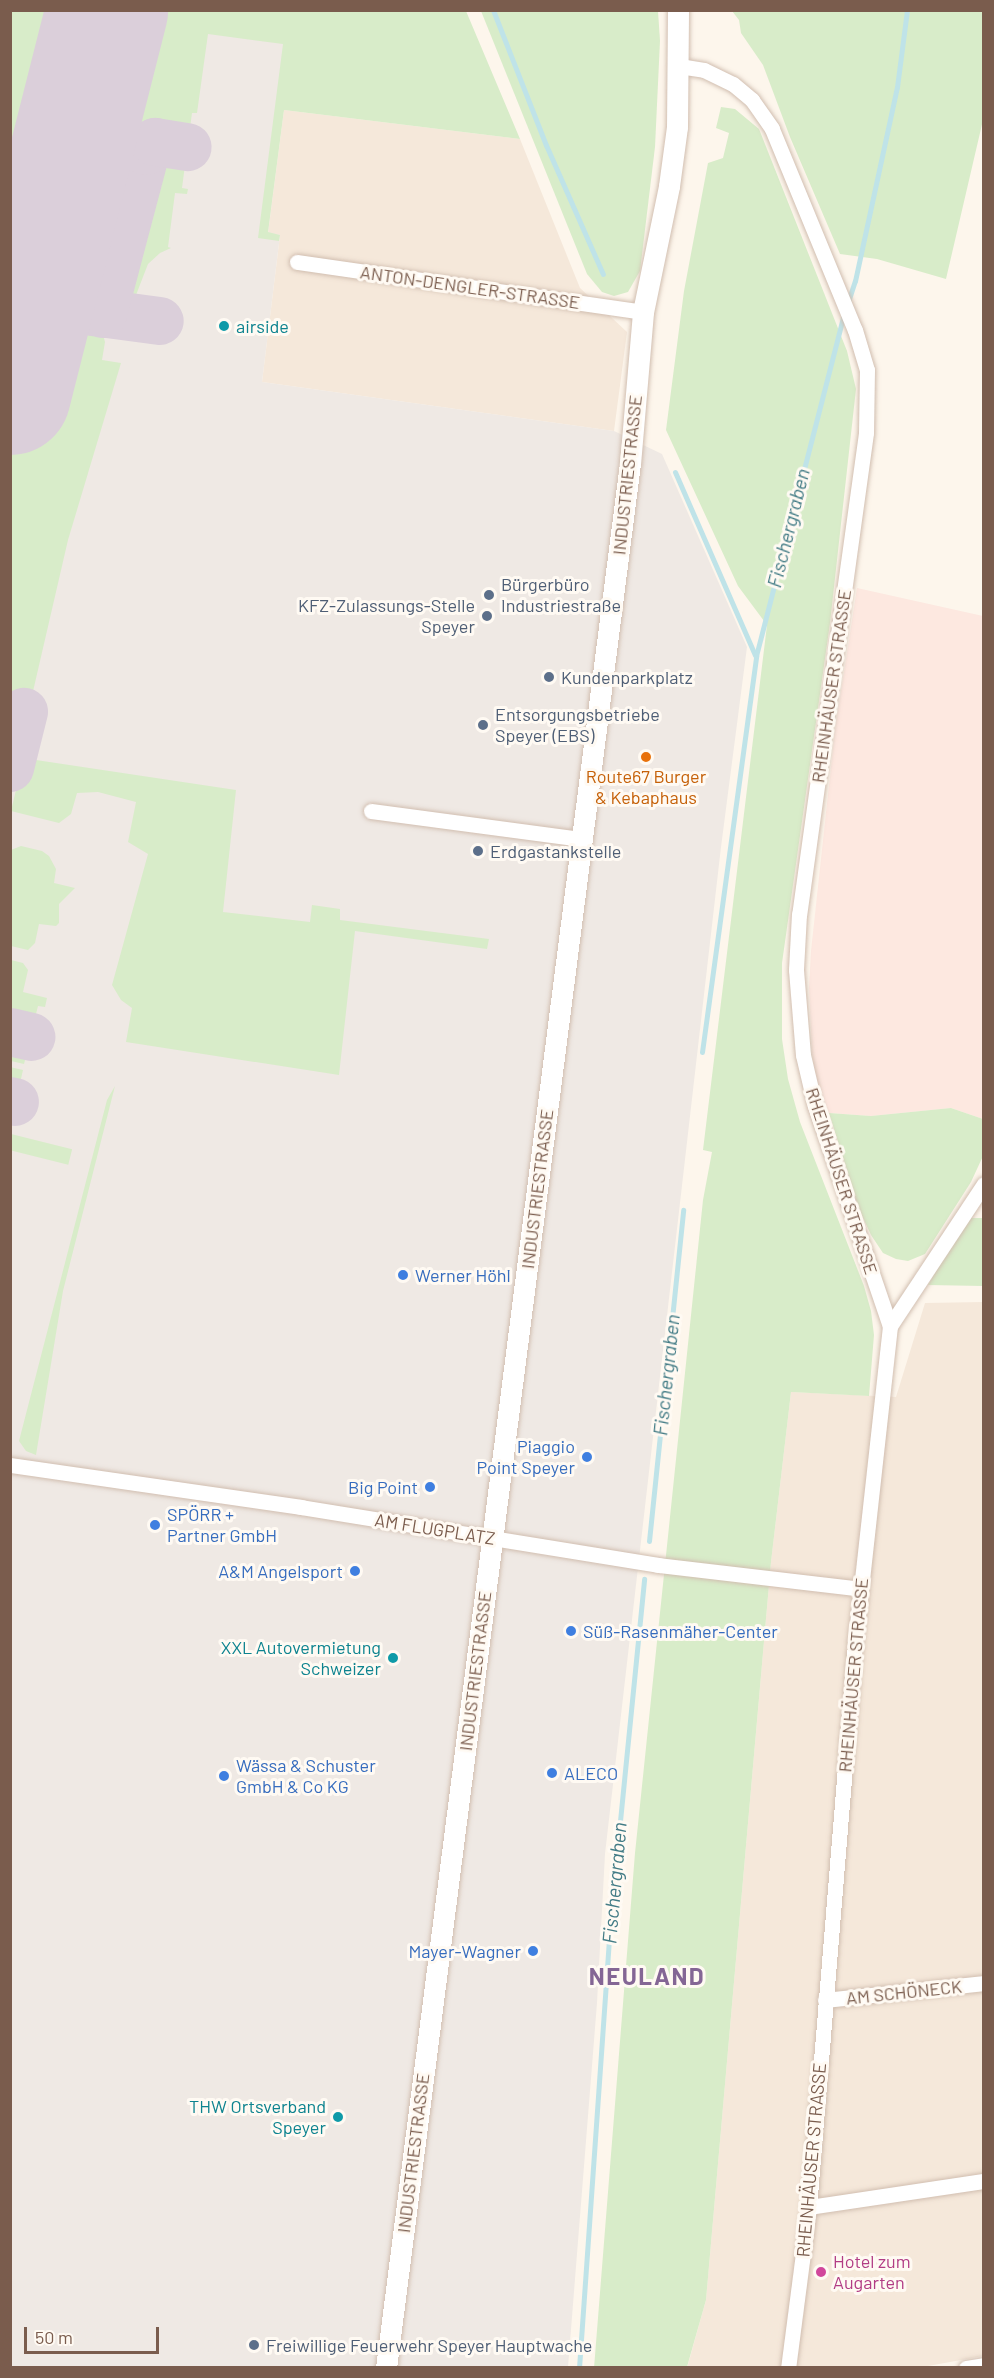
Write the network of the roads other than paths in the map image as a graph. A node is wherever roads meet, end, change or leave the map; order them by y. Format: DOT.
graph roads {
  1 [pos="678,10"];
  2 [pos="679,66"];
  3 [pos="297,262"];
  4 [pos="643,312"];
  5 [pos="371,811"];
  6 [pos="582,839"];
  7 [pos="984,1184"];
  8 [pos="890,1326"];
  9 [pos="10,1465"];
  10 [pos="492,1538"];
  11 [pos="861,1589"];
  12 [pos="984,1983"];
  13 [pos="825,2000"];
  14 [pos="984,2181"];
  15 [pos="809,2207"];
  16 [pos="984,2365"];
  17 [pos="386,2367"];
  18 [pos="788,2367"];
  19 [pos="966,2367"];
  1 -- 2 [label="street, INDUSTRIESTRASSE"];
  2 -- 4 [label="street, INDUSTRIESTRASSE"];
  2 -- 8 [label="street, RHEINHÄUSER STRASSE"];
  3 -- 4 [label="street, ANTON-DENGLER-STRASSE"];
  4 -- 6 [label="street, INDUSTRIESTRASSE"];
  5 -- 6 [label="street"];
  6 -- 10 [label="street, INDUSTRIESTRASSE"];
  7 -- 8 [label="street"];
  8 -- 11 [label="street, RHEINHÄUSER STRASSE"];
  9 -- 10 [label="street, AM FLUGPLATZ"];
  10 -- 11 [label="street, AM FLUGPLATZ"];
  10 -- 17 [label="street, INDUSTRIESTRASSE"];
  11 -- 13 [label="street, RHEINHÄUSER STRASSE"];
  12 -- 13 [label="street, AM SCHÖNECK"];
  13 -- 15 [label="street, RHEINHÄUSER STRASSE"];
  14 -- 15 [label="street"];
  15 -- 18 [label="street, RHEINHÄUSER STRASSE"];
  16 -- 19 [label="street"];
}
